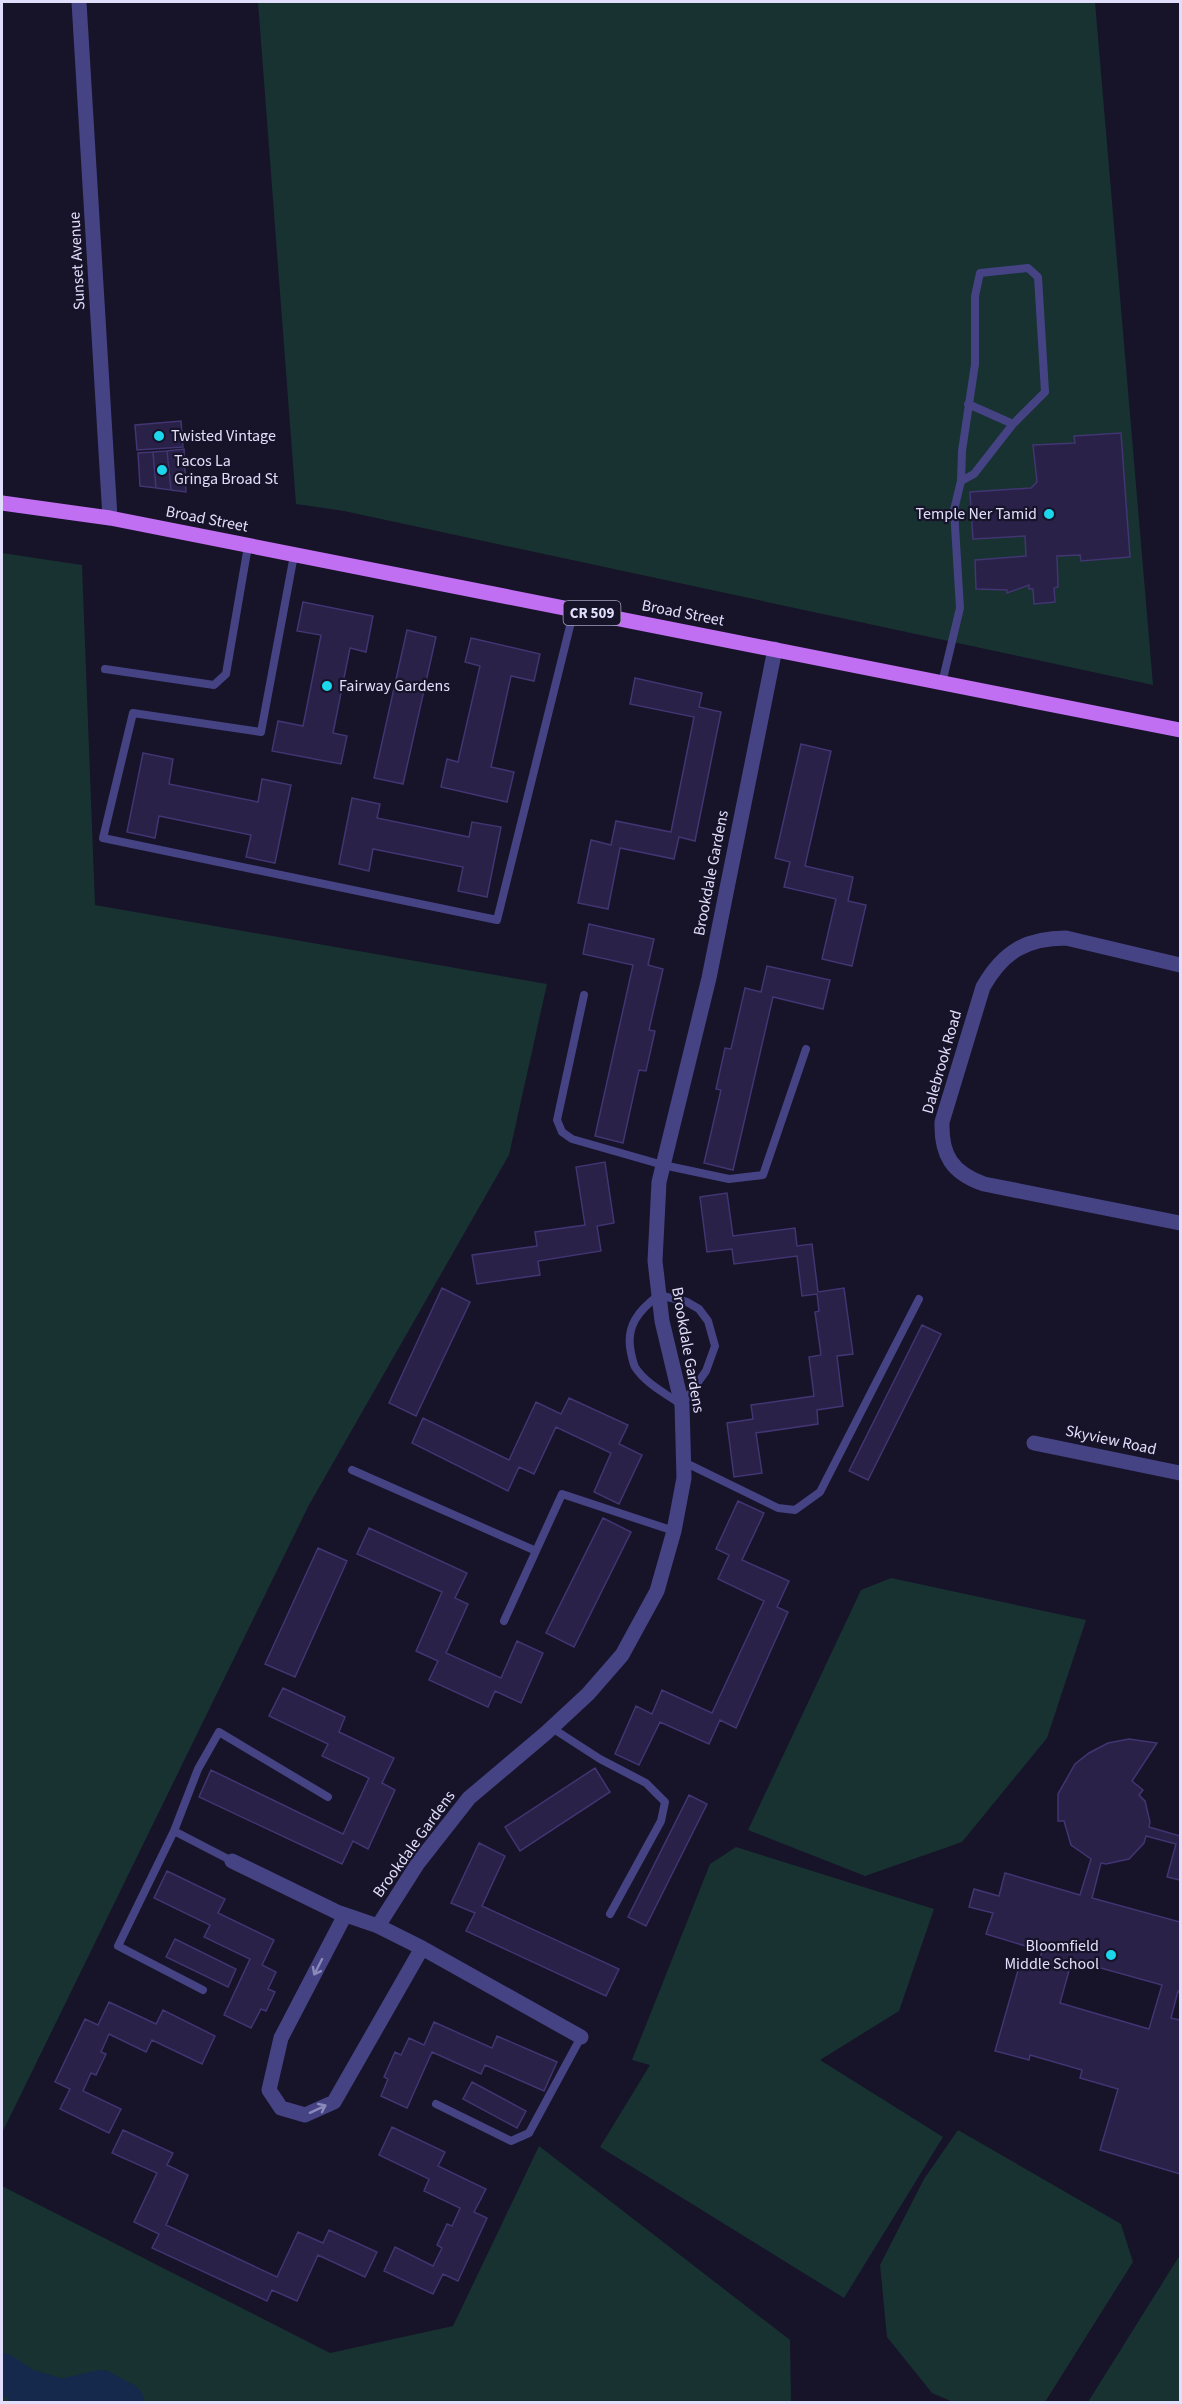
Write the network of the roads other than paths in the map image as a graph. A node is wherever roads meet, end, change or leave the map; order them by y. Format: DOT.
graph roads {
  1 [pos="79,2"];
  2 [pos="968,404"];
  3 [pos="1013,424"];
  4 [pos="961,481"];
  5 [pos="2,503"];
  6 [pos="110,518"];
  7 [pos="248,546"];
  8 [pos="294,555"];
  9 [pos="574,610"];
  10 [pos="775,649"];
  11 [pos="105,669"];
  12 [pos="942,683"];
  13 [pos="1180,730"];
  14 [pos="1180,965"];
  15 [pos="584,995"];
  16 [pos="806,1049"];
  17 [pos="663,1165"];
  18 [pos="1180,1222"];
  19 [pos="659,1295"];
  20 [pos="919,1299"];
  21 [pos="682,1405"];
  22 [pos="1034,1443"];
  23 [pos="684,1462"];
  24 [pos="352,1470"];
  25 [pos="1180,1473"];
  26 [pos="674,1531"];
  27 [pos="536,1551"];
  28 [pos="504,1622"];
  29 [pos="552,1728"];
  30 [pos="328,1797"];
  31 [pos="174,1831"];
  32 [pos="232,1861"];
  33 [pos="610,1914"];
  34 [pos="345,1915"];
  35 [pos="378,1926"];
  36 [pos="422,1948"];
  37 [pos="203,1990"];
  38 [pos="581,2037"];
  39 [pos="436,2104"];
  1 -- 6 [label="street, Sunset Avenue"];
  2 -- 3 [label="lane"];
  2 -- 3 [label="lane"];
  2 -- 4 [label="lane"];
  3 -- 4 [label="lane"];
  4 -- 12 [label="lane"];
  5 -- 6 [label="main road, Broad Street / CR 509"];
  6 -- 7 [label="main road, Broad Street / CR 509"];
  7 -- 8 [label="main road, Broad Street / CR 509"];
  7 -- 11 [label="lane"];
  8 -- 9 [label="main road, Broad Street / CR 509"];
  8 -- 9 [label="lane"];
  9 -- 10 [label="main road, Broad Street / CR 509"];
  10 -- 12 [label="main road, Broad Street / CR 509"];
  10 -- 17 [label="street, Brookdale Gardens"];
  12 -- 13 [label="main road, Broad Street / CR 509"];
  14 -- 18 [label="street, Dalebrook Road"];
  15 -- 17 [label="lane"];
  16 -- 17 [label="lane"];
  17 -- 19 [label="street, Brookdale Gardens"];
  19 -- 21 [label="street, Brookdale Gardens"];
  19 -- 21 [label="lane"];
  19 -- 21 [label="lane"];
  20 -- 23 [label="lane"];
  21 -- 23 [label="street, Brookdale Gardens"];
  22 -- 25 [label="street, Skyview Road"];
  23 -- 26 [label="street, Brookdale Gardens"];
  24 -- 27 [label="lane"];
  26 -- 27 [label="lane"];
  26 -- 29 [label="street, Brookdale Gardens"];
  27 -- 28 [label="lane"];
  29 -- 33 [label="lane"];
  29 -- 35 [label="street, Brookdale Gardens"];
  30 -- 31 [label="lane"];
  31 -- 32 [label="lane"];
  31 -- 37 [label="lane"];
  32 -- 34 [label="street"];
  34 -- 35 [label="street"];
  34 -- 36 [label="street, one-way"];
  35 -- 36 [label="street"];
  36 -- 38 [label="street"];
  38 -- 39 [label="lane"];
}
